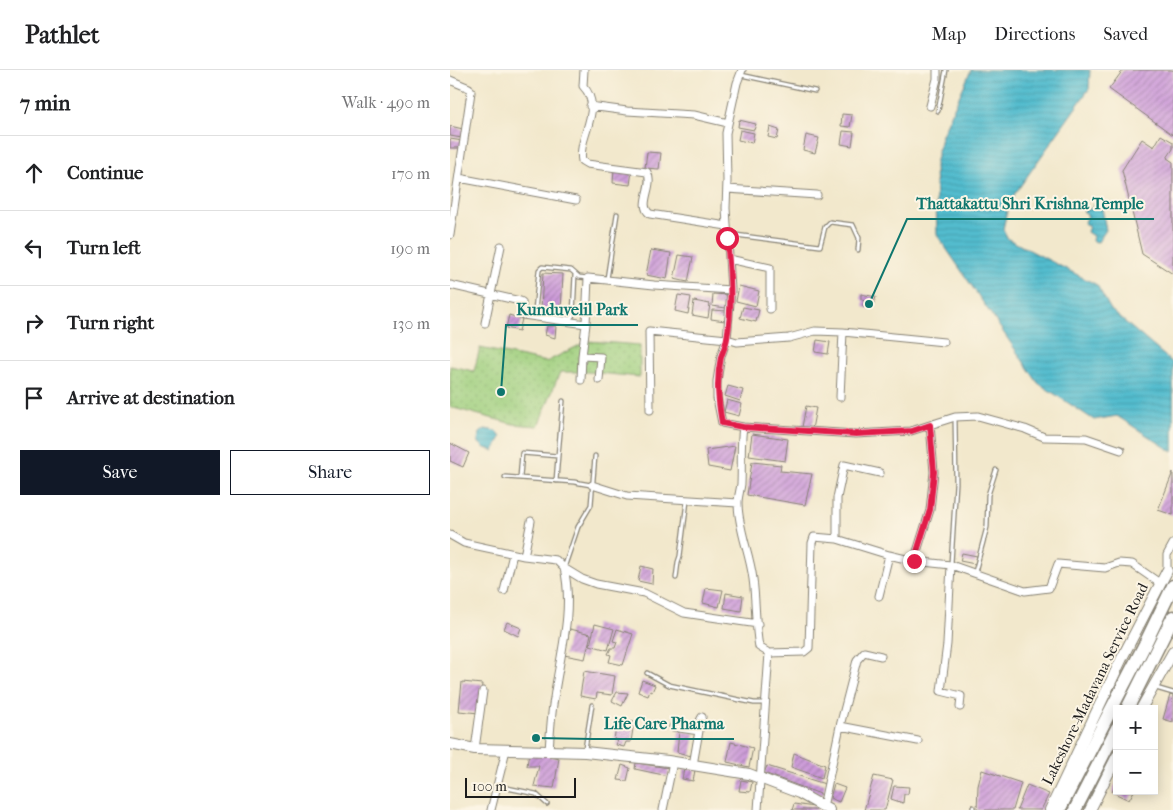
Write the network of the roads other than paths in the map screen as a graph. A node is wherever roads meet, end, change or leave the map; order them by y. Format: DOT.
graph roads {
  1 [pos="584,70"];
  2 [pos="937,70"];
  3 [pos="946,70"];
  4 [pos="741,73"];
  5 [pos="450,80"];
  6 [pos="815,91"];
  7 [pos="590,106"];
  8 [pos="930,106"];
  9 [pos="938,111"];
  10 [pos="728,123"];
  11 [pos="459,178"];
  12 [pos="727,189"];
  13 [pos="817,195"];
  14 [pos="576,200"];
  15 [pos="617,214"];
  16 [pos="727,230"];
  17 [pos="450,235"];
  18 [pos="501,246"];
  19 [pos="858,250"];
  20 [pos="729,259"];
  21 [pos="575,274"];
  22 [pos="588,278"];
  23 [pos="607,280"];
  24 [pos="450,285"];
  25 [pos="732,290"];
  26 [pos="492,293"];
  27 [pos="770,309"];
  28 [pos="486,323"];
  29 [pos="586,324"];
  30 [pos="843,332"];
  31 [pos="727,340"];
  32 [pos="944,342"];
  33 [pos="582,356"];
  34 [pos="581,380"];
  35 [pos="599,380"];
  36 [pos="840,397"];
  37 [pos="563,401"];
  38 [pos="650,410"];
  39 [pos="955,417"];
  40 [pos="930,425"];
  41 [pos="743,427"];
  42 [pos="1121,450"];
  43 [pos="558,456"];
  44 [pos="595,456"];
  45 [pos="996,470"];
  46 [pos="880,473"];
  47 [pos="505,476"];
  48 [pos="520,478"];
  49 [pos="556,480"];
  50 [pos="592,485"];
  51 [pos="687,500"];
  52 [pos="738,503"];
  53 [pos="531,521"];
  54 [pos="450,535"];
  55 [pos="837,539"];
  56 [pos="1173,544"];
  57 [pos="513,554"];
  58 [pos="524,556"];
  59 [pos="889,556"];
  60 [pos="914,561"];
  61 [pos="951,565"];
  62 [pos="564,568"];
  63 [pos="1167,571"];
  64 [pos="975,573"];
  65 [pos="676,578"];
  66 [pos="1167,585"];
  67 [pos="504,591"];
  68 [pos="879,596"];
  69 [pos="1173,617"];
  70 [pos="758,624"];
  71 [pos="1173,652"];
  72 [pos="769,653"];
  73 [pos="881,656"];
  74 [pos="647,673"];
  75 [pos="1153,687"];
  76 [pos="483,691"];
  77 [pos="1173,693"];
  78 [pos="765,703"];
  79 [pos="592,705"];
  80 [pos="1129,705"];
  81 [pos="1143,705"];
  82 [pos="960,707"];
  83 [pos="702,717"];
  84 [pos="840,726"];
  85 [pos="673,727"];
  86 [pos="695,730"];
  87 [pos="1113,736"];
  88 [pos="918,741"];
  89 [pos="450,744"];
  90 [pos="474,749"];
  91 [pos="506,750"];
  92 [pos="549,752"];
  93 [pos="584,752"];
  94 [pos="673,762"];
  95 [pos="1113,764"];
  96 [pos="693,765"];
  97 [pos="760,778"];
  98 [pos="498,784"];
  99 [pos="547,804"];
  100 [pos="826,808"];
  101 [pos="491,810"];
  102 [pos="663,810"];
  103 [pos="758,810"];
  104 [pos="1050,810"];
  105 [pos="1059,810"];
  106 [pos="1075,810"];
  107 [pos="1090,810"];
  1 -- 7 [label="street"];
  2 -- 8 [label="street"];
  3 -- 9 [label="lane"];
  4 -- 6 [label="lane"];
  4 -- 10 [label="street"];
  5 -- 11 [label="street"];
  7 -- 10 [label="street"];
  7 -- 16 [label="street"];
  10 -- 12 [label="street"];
  11 -- 14 [label="street"];
  11 -- 17 [label="street"];
  12 -- 13 [label="street"];
  12 -- 16 [label="street"];
  15 -- 23 [label="lane"];
  16 -- 19 [label="lane"];
  16 -- 20 [label="street"];
  18 -- 26 [label="street"];
  20 -- 25 [label="street"];
  20 -- 27 [label="street"];
  21 -- 21 [label="lane"];
  21 -- 22 [label="lane"];
  22 -- 23 [label="street"];
  22 -- 29 [label="street"];
  23 -- 25 [label="street"];
  24 -- 26 [label="street"];
  25 -- 31 [label="street"];
  26 -- 28 [label="street"];
  26 -- 29 [label="street"];
  29 -- 33 [label="street"];
  30 -- 31 [label="street"];
  30 -- 32 [label="street"];
  30 -- 36 [label="street"];
  31 -- 38 [label="street"];
  31 -- 41 [label="street"];
  33 -- 34 [label="street"];
  33 -- 35 [label="street"];
  37 -- 43 [label="lane"];
  39 -- 40 [label="street"];
  39 -- 42 [label="street"];
  39 -- 61 [label="lane"];
  40 -- 41 [label="street"];
  40 -- 60 [label="street"];
  41 -- 52 [label="street"];
  43 -- 48 [label="lane"];
  43 -- 49 [label="lane"];
  44 -- 50 [label="lane"];
  45 -- 64 [label="lane"];
  46 -- 55 [label="street"];
  47 -- 48 [label="lane"];
  48 -- 49 [label="lane"];
  49 -- 50 [label="lane"];
  50 -- 51 [label="street"];
  50 -- 62 [label="lane"];
  51 -- 52 [label="street"];
  51 -- 65 [label="lane"];
  52 -- 70 [label="street"];
  53 -- 58 [label="street"];
  54 -- 57 [label="street"];
  55 -- 59 [label="street"];
  55 -- 72 [label="street"];
  56 -- 63 [label="street"];
  57 -- 58 [label="street"];
  57 -- 67 [label="street"];
  58 -- 62 [label="street"];
  59 -- 60 [label="street"];
  59 -- 68 [label="street"];
  60 -- 61 [label="street"];
  61 -- 64 [label="street"];
  61 -- 82 [label="street"];
  62 -- 70 [label="street"];
  62 -- 92 [label="street"];
  63 -- 66 [label="street, Lakeshore-Madavana Service Road"];
  64 -- 66 [label="street"];
  66 -- 104 [label="street, Lakeshore-Madavana Service Road"];
  66 -- 105 [label="highway"];
  69 -- 80 [label="highway"];
  70 -- 72 [label="street"];
  71 -- 75 [label="street"];
  72 -- 78 [label="street"];
  73 -- 84 [label="street"];
  74 -- 78 [label="lane"];
  75 -- 77 [label="lane"];
  75 -- 81 [label="street"];
  76 -- 90 [label="street"];
  78 -- 97 [label="street"];
  79 -- 93 [label="lane"];
  83 -- 86 [label="street"];
  84 -- 88 [label="street"];
  84 -- 100 [label="street"];
  85 -- 86 [label="street"];
  86 -- 96 [label="street"];
  87 -- 106 [label="highway"];
  89 -- 90 [label="street"];
  90 -- 91 [label="street"];
  91 -- 92 [label="street"];
  91 -- 98 [label="street"];
  92 -- 93 [label="street"];
  93 -- 94 [label="street"];
  94 -- 96 [label="street"];
  94 -- 102 [label="street"];
  95 -- 107 [label="street"];
  96 -- 97 [label="street"];
  97 -- 100 [label="street"];
  97 -- 103 [label="street"];
  98 -- 99 [label="lane"];
  98 -- 101 [label="street"];
}
